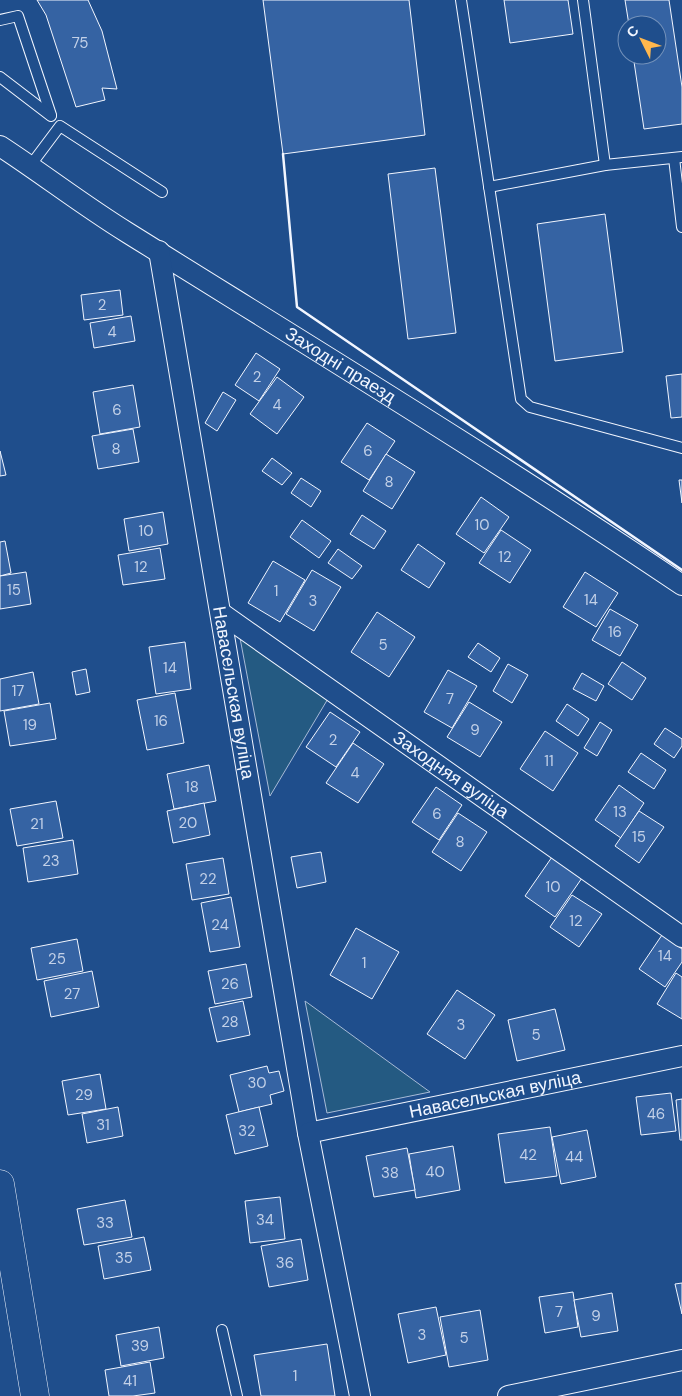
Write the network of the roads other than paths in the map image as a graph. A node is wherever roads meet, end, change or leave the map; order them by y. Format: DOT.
graph roads {
  1 [pos="461,0"];
  2 [pos="583,0"];
  3 [pos="0,20"];
  4 [pos="0,76"];
  5 [pos="51,115"];
  6 [pos="60,126"];
  7 [pos="0,146"];
  8 [pos="678,157"];
  9 [pos="605,165"];
  10 [pos="30,166"];
  11 [pos="489,187"];
  12 [pos="162,192"];
  13 [pos="682,227"];
  14 [pos="159,251"];
  15 [pos="682,448"];
  16 [pos="682,585"];
  17 [pos="221,613"];
  18 [pos="682,937"];
  19 [pos="682,1056"];
  20 [pos="308,1133"];
  21 [pos="0,1184"];
  22 [pos="222,1330"];
  23 [pos="682,1360"];
  24 [pos="34,1396"];
  25 [pos="237,1396"];
  26 [pos="360,1396"];
  27 [pos="508,1396"];
  1 -- 11 [label="lane"];
  2 -- 9 [label="lane"];
  3 -- 5 [label="lane"];
  4 -- 5 [label="lane"];
  5 -- 6 [label="lane"];
  6 -- 10 [label="lane"];
  6 -- 12 [label="lane"];
  7 -- 10 [label="street, Заходні праезд"];
  8 -- 9 [label="lane"];
  8 -- 13 [label="lane"];
  9 -- 11 [label="lane"];
  10 -- 14 [label="street, Заходні праезд"];
  11 -- 15 [label="lane"];
  14 -- 16 [label="street, Заходні праезд"];
  14 -- 17 [label="street, Навасельская вуліца"];
  17 -- 18 [label="street, Заходняя вуліца"];
  17 -- 20 [label="street, Навасельская вуліца"];
  19 -- 20 [label="street, Навасельская вуліца"];
  20 -- 26 [label="street, Навасельская вуліца"];
  21 -- 24 [label="main road"];
  22 -- 25 [label="lane"];
  23 -- 27 [label="street"];
}
